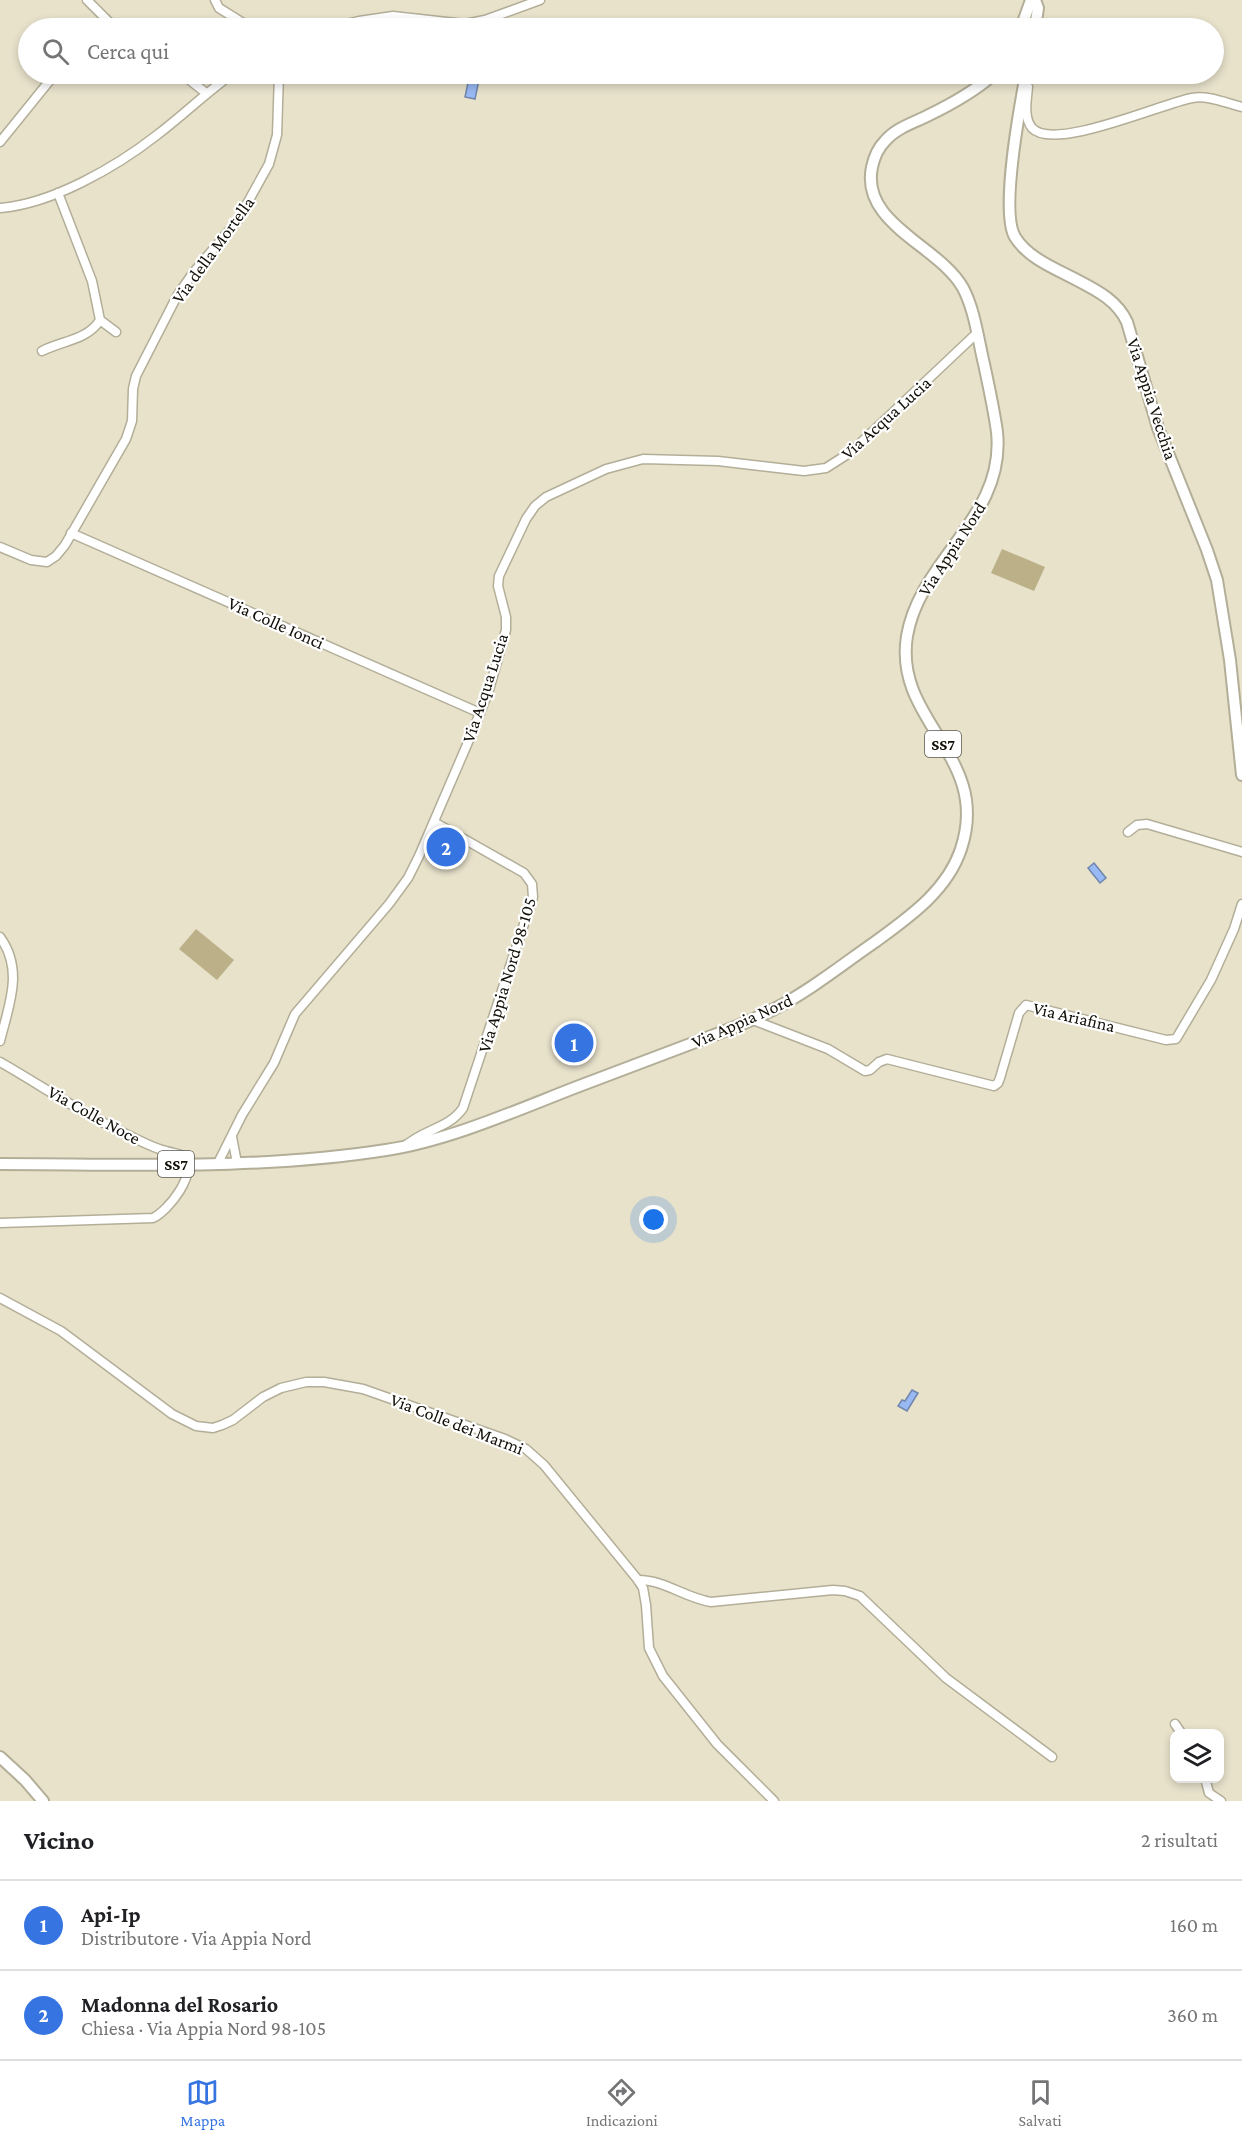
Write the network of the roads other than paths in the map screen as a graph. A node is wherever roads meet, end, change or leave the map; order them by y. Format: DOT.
graph roads {
  1 [pos="214,0"];
  2 [pos="540,0"];
  3 [pos="1033,0"];
  4 [pos="90,1"];
  5 [pos="512,5"];
  6 [pos="106,18"];
  7 [pos="235,18"];
  8 [pos="375,18"];
  9 [pos="421,18"];
  10 [pos="480,18"];
  11 [pos="1025,18"];
  12 [pos="1036,18"];
  13 [pos="47,84"];
  14 [pos="195,84"];
  15 [pos="218,84"];
  16 [pos="279,84"];
  17 [pos="981,84"];
  18 [pos="1025,84"];
  19 [pos="1028,84"];
  20 [pos="206,93"];
  21 [pos="1242,107"];
  22 [pos="0,142"];
  23 [pos="58,193"];
  24 [pos="0,208"];
  25 [pos="100,320"];
  26 [pos="116,332"];
  27 [pos="977,333"];
  28 [pos="42,351"];
  29 [pos="71,534"];
  30 [pos="0,547"];
  31 [pos="480,713"];
  32 [pos="1242,776"];
  33 [pos="434,822"];
  34 [pos="1128,832"];
  35 [pos="1242,852"];
  36 [pos="1242,904"];
  37 [pos="0,937"];
  38 [pos="753,1020"];
  39 [pos="0,1041"];
  40 [pos="0,1062"];
  41 [pos="232,1136"];
  42 [pos="404,1147"];
  43 [pos="218,1163"];
  44 [pos="237,1163"];
  45 [pos="0,1164"];
  46 [pos="186,1164"];
  47 [pos="0,1223"];
  48 [pos="0,1298"];
  49 [pos="638,1580"];
  50 [pos="1175,1724"];
  51 [pos="1178,1729"];
  52 [pos="1052,1757"];
  53 [pos="0,1758"];
  54 [pos="1206,1783"];
  55 [pos="43,1801"];
  56 [pos="774,1801"];
  57 [pos="1221,1801"];
  1 -- 7 [label="street"];
  2 -- 5 [label="street"];
  3 -- 11 [label="main road"];
  3 -- 12 [label="main road"];
  4 -- 6 [label="street"];
  5 -- 10 [label="street"];
  8 -- 9 [label="street"];
  13 -- 22 [label="street"];
  14 -- 20 [label="street"];
  15 -- 20 [label="street"];
  16 -- 29 [label="street, Via della Mortella"];
  17 -- 27 [label="main road, Via Appia Nord / SS7"];
  18 -- 32 [label="main road, Via Appia Vecchia"];
  19 -- 21 [label="street"];
  20 -- 23 [label="street"];
  23 -- 24 [label="street"];
  23 -- 25 [label="street"];
  25 -- 26 [label="street"];
  25 -- 28 [label="street"];
  27 -- 31 [label="street, Via Acqua Lucia"];
  27 -- 38 [label="main road, Via Appia Nord / SS7"];
  29 -- 30 [label="street, Via della Mortella"];
  29 -- 31 [label="street, Via Colle Ionci"];
  31 -- 33 [label="street, Via Acqua Lucia"];
  33 -- 41 [label="street, Via Acqua Lucia"];
  33 -- 42 [label="street, Via Appia Nord 98-105"];
  34 -- 35 [label="street"];
  36 -- 38 [label="street, Via Ariafina"];
  37 -- 39 [label="street"];
  38 -- 42 [label="main road, Via Appia Nord / SS7"];
  40 -- 46 [label="street, Via Colle Noce"];
  41 -- 43 [label="street, Via Acqua Lucia"];
  41 -- 44 [label="street"];
  42 -- 44 [label="main road, Via Appia Nord / SS7"];
  43 -- 44 [label="main road, SS7"];
  43 -- 46 [label="main road, SS7"];
  45 -- 46 [label="main road, SS7"];
  46 -- 47 [label="street"];
  48 -- 49 [label="street, Via Colle dei Marmi"];
  49 -- 52 [label="street"];
  49 -- 56 [label="street, Via Colle dei Marmi"];
  50 -- 51 [label="street"];
  53 -- 55 [label="main road"];
  54 -- 57 [label="street"];
}
